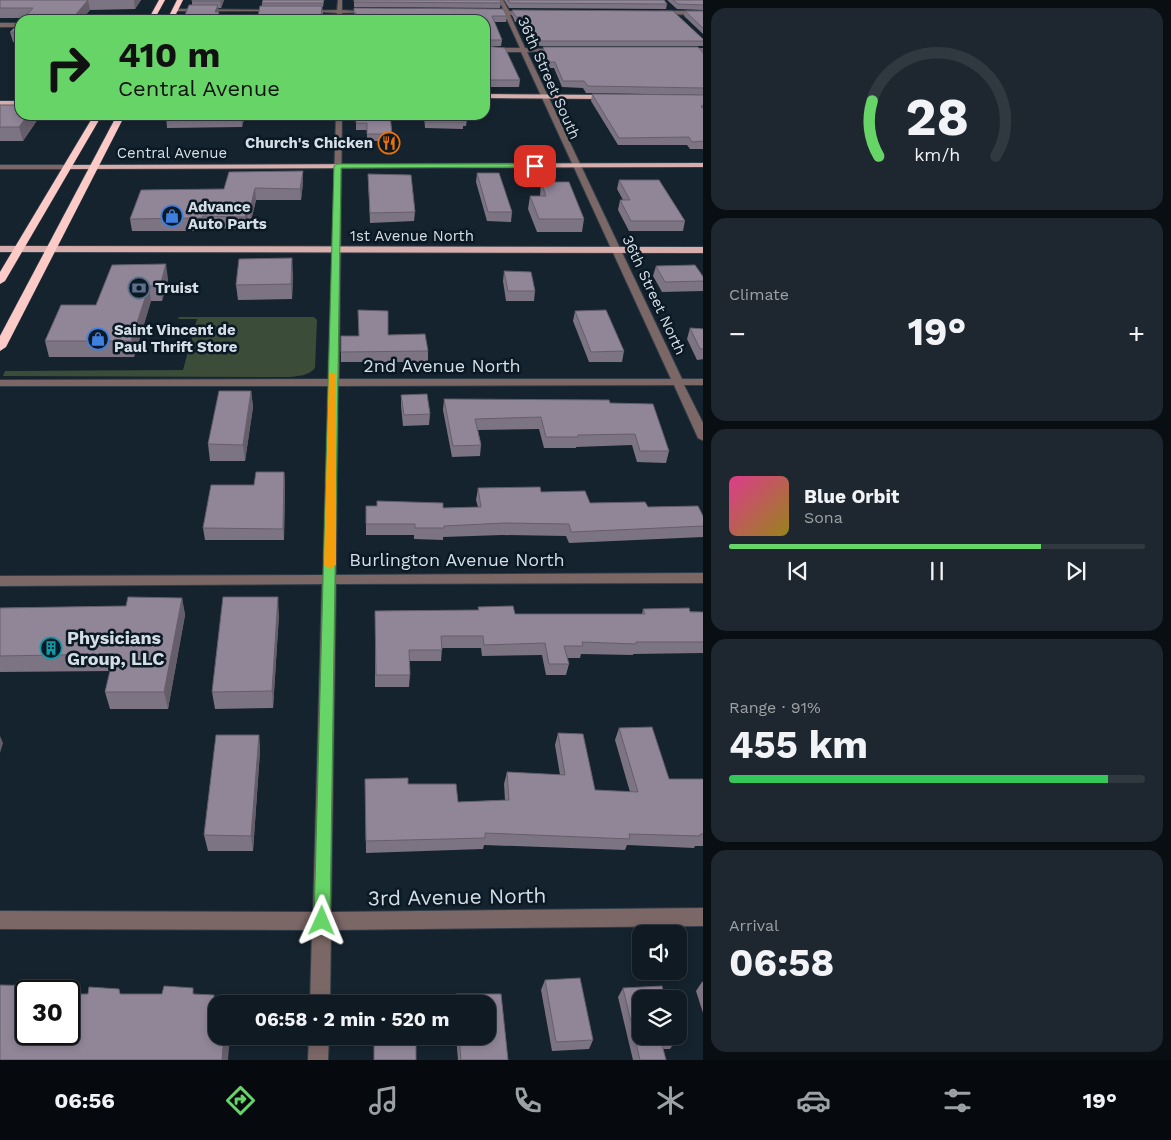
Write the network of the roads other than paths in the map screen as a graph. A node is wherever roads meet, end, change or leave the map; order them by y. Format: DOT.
graph roads {
  1 [pos="162,0"];
  2 [pos="169,0"];
  3 [pos="180,0"];
  4 [pos="340,0"];
  5 [pos="501,0"];
  6 [pos="668,6"];
  7 [pos="169,9"];
  8 [pos="282,11"];
  9 [pos="301,11"];
  10 [pos="340,12"];
  11 [pos="379,12"];
  12 [pos="673,12"];
  13 [pos="703,12"];
  14 [pos="487,13"];
  15 [pos="507,13"];
  16 [pos="536,13"];
  17 [pos="654,13"];
  18 [pos="154,15"];
  19 [pos="170,15"];
  20 [pos="340,15"];
  21 [pos="679,18"];
  22 [pos="0,25"];
  23 [pos="15,25"];
  24 [pos="490,50"];
  25 [pos="523,50"];
  26 [pos="571,50"];
  27 [pos="490,96"];
  28 [pos="544,96"];
  29 [pos="616,97"];
  30 [pos="0,103"];
  31 [pos="15,103"];
  32 [pos="95,120"];
  33 [pos="118,120"];
  34 [pos="339,120"];
  35 [pos="574,165"];
  36 [pos="703,165"];
  37 [pos="0,166"];
  38 [pos="337,166"];
  39 [pos="68,167"];
  40 [pos="94,167"];
  41 [pos="0,249"];
  42 [pos="18,249"];
  43 [pos="52,249"];
  44 [pos="335,250"];
  45 [pos="616,250"];
  46 [pos="703,250"];
  47 [pos="0,281"];
  48 [pos="0,347"];
  49 [pos="677,382"];
  50 [pos="703,382"];
  51 [pos="0,383"];
  52 [pos="332,384"];
  53 [pos="703,436"];
  54 [pos="703,578"];
  55 [pos="330,580"];
  56 [pos="0,581"];
  57 [pos="703,917"];
  58 [pos="0,920"];
  59 [pos="322,921"];
  60 [pos="320,995"];
  61 [pos="319,1045"];
  62 [pos="318,1060"];
  1 -- 18 [label="highway"];
  2 -- 7 [label="highway"];
  3 -- 7 [label="highway"];
  4 -- 10 [label="street"];
  5 -- 15 [label="street, 36th Street South"];
  6 -- 12 [label="street"];
  7 -- 8 [label="street"];
  7 -- 19 [label="highway"];
  9 -- 10 [label="street"];
  10 -- 11 [label="street"];
  10 -- 20 [label="street"];
  12 -- 13 [label="street"];
  12 -- 17 [label="street"];
  12 -- 21 [label="street"];
  14 -- 15 [label="street"];
  15 -- 16 [label="street"];
  15 -- 25 [label="street, 36th Street South"];
  22 -- 23 [label="street"];
  24 -- 25 [label="street"];
  25 -- 26 [label="street"];
  25 -- 28 [label="street, 36th Street South"];
  27 -- 28 [label="main road"];
  28 -- 29 [label="main road"];
  28 -- 35 [label="street, 36th Street South"];
  30 -- 31 [label="main road"];
  32 -- 39 [label="highway"];
  33 -- 40 [label="highway"];
  34 -- 38 [label="street"];
  35 -- 36 [label="main road, Central Avenue"];
  35 -- 38 [label="main road, Central Avenue"];
  35 -- 45 [label="street, 36th Street North"];
  37 -- 39 [label="street, Central Avenue"];
  38 -- 40 [label="main road, Central Avenue"];
  38 -- 44 [label="street"];
  39 -- 40 [label="main road, Central Avenue"];
  39 -- 42 [label="highway"];
  40 -- 43 [label="highway"];
  41 -- 42 [label="main road, 1st Avenue North"];
  42 -- 43 [label="main road, 1st Avenue North"];
  42 -- 47 [label="highway"];
  43 -- 44 [label="main road, 1st Avenue North"];
  43 -- 48 [label="highway"];
  44 -- 45 [label="main road, 1st Avenue North"];
  44 -- 52 [label="street"];
  45 -- 46 [label="main road, 1st Avenue North"];
  45 -- 49 [label="street, 36th Street North"];
  49 -- 50 [label="street, 2nd Avenue North"];
  49 -- 52 [label="street, 2nd Avenue North"];
  49 -- 53 [label="street, 36th Street North"];
  51 -- 52 [label="street, 2nd Avenue North"];
  52 -- 55 [label="street"];
  54 -- 55 [label="street, Burlington Avenue North"];
  55 -- 56 [label="street, Burlington Avenue North"];
  55 -- 59 [label="street"];
  57 -- 59 [label="street, 3rd Avenue North"];
  58 -- 59 [label="street, 3rd Avenue North"];
  59 -- 60 [label="street"];
  61 -- 62 [label="street"];
}
